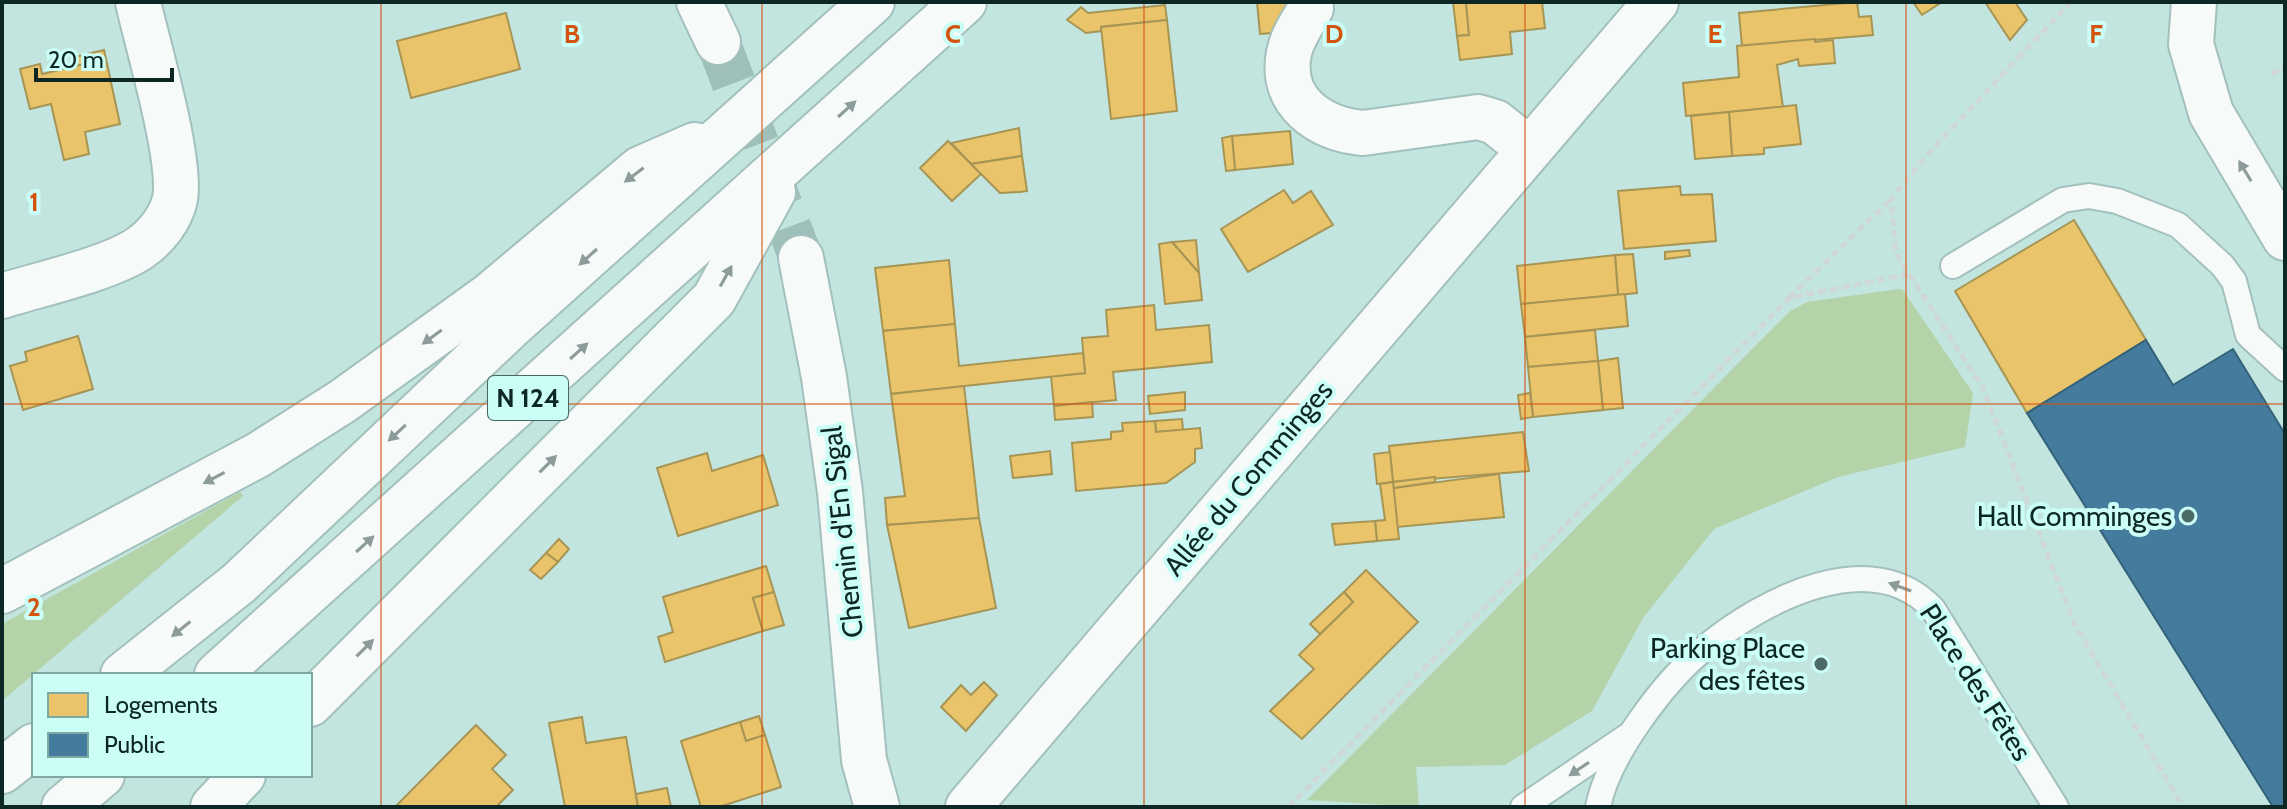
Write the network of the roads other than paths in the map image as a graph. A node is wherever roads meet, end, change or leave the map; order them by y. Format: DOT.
graph roads {
  1 [pos="138,2"];
  2 [pos="699,2"];
  3 [pos="872,2"];
  4 [pos="964,2"];
  5 [pos="1656,2"];
  6 [pos="2194,2"];
  7 [pos="1311,8"];
  8 [pos="718,42"];
  9 [pos="730,130"];
  10 [pos="1529,149"];
  11 [pos="790,161"];
  12 [pos="2285,238"];
  13 [pos="801,258"];
  14 [pos="1953,266"];
  15 [pos="2,296"];
  16 [pos="2285,369"];
  17 [pos="2,591"];
  18 [pos="126,673"];
  19 [pos="219,673"];
  20 [pos="312,702"];
  21 [pos="1635,731"];
  22 [pos="32,748"];
  23 [pos="2,771"];
  24 [pos="100,777"];
  25 [pos="241,777"];
  26 [pos="64,807"];
  27 [pos="213,807"];
  28 [pos="877,807"];
  29 [pos="968,807"];
  30 [pos="1523,807"];
  31 [pos="1598,807"];
  32 [pos="2056,807"];
  1 -- 15 [label="main road"];
  2 -- 8 [label="main road"];
  3 -- 9 [label="main road, N 124"];
  11 -- 4 [label="main road, N 124, one-way"];
  5 -- 10 [label="main road, Allée du Comminges"];
  12 -- 6 [label="main road, one-way"];
  7 -- 10 [label="main road"];
  9 -- 17 [label="main road, one-way"];
  9 -- 18 [label="main road, N 124, one-way"];
  10 -- 29 [label="main road, Allée du Comminges"];
  19 -- 11 [label="main road, N 124, one-way"];
  20 -- 11 [label="main road, one-way"];
  13 -- 28 [label="main road, Chemin d'En Sigal"];
  14 -- 16 [label="lane"];
  21 -- 30 [label="lane, one-way"];
  21 -- 31 [label="lane, Place des Fêtes"];
  32 -- 21 [label="lane, Place des Fêtes, one-way"];
  22 -- 23 [label="main road"];
  24 -- 26 [label="main road"];
  25 -- 27 [label="main road"];
}
